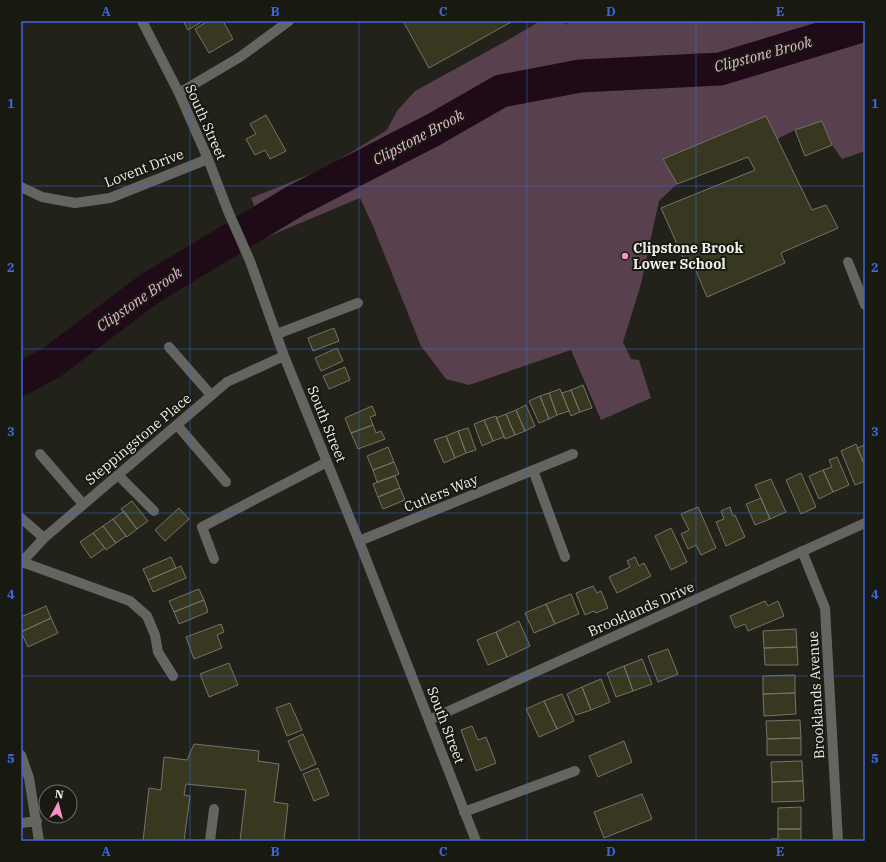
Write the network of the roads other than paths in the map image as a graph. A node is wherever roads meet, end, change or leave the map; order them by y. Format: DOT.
graph roads {
  1 [pos="142,21"];
  2 [pos="289,21"];
  3 [pos="179,93"];
  4 [pos="208,158"];
  5 [pos="21,187"];
  6 [pos="848,262"];
  7 [pos="358,304"];
  8 [pos="865,305"];
  9 [pos="277,334"];
  10 [pos="169,347"];
  11 [pos="284,356"];
  12 [pos="211,395"];
  13 [pos="177,425"];
  14 [pos="40,454"];
  15 [pos="573,454"];
  16 [pos="327,462"];
  17 [pos="534,470"];
  18 [pos="118,475"];
  19 [pos="226,482"];
  20 [pos="83,504"];
  21 [pos="154,511"];
  22 [pos="21,518"];
  23 [pos="865,523"];
  24 [pos="44,538"];
  25 [pos="359,541"];
  26 [pos="802,551"];
  27 [pos="565,557"];
  28 [pos="214,559"];
  29 [pos="21,563"];
  30 [pos="173,676"];
  31 [pos="429,720"];
  32 [pos="21,755"];
  33 [pos="575,772"];
  34 [pos="214,809"];
  35 [pos="464,812"];
  36 [pos="36,821"];
  37 [pos="21,823"];
  38 [pos="39,841"];
  39 [pos="210,841"];
  40 [pos="476,841"];
  41 [pos="838,841"];
  1 -- 3 [label="street, South Street"];
  2 -- 3 [label="street"];
  3 -- 4 [label="street, South Street"];
  4 -- 5 [label="street, Lovent Drive"];
  4 -- 9 [label="street, South Street"];
  6 -- 8 [label="street"];
  7 -- 9 [label="street"];
  9 -- 11 [label="street, South Street"];
  10 -- 12 [label="street"];
  11 -- 12 [label="street, Steppingstone Place"];
  11 -- 16 [label="street, South Street"];
  12 -- 13 [label="street, Steppingstone Place"];
  13 -- 18 [label="street, Steppingstone Place"];
  13 -- 19 [label="street"];
  14 -- 20 [label="street"];
  15 -- 17 [label="street, Cutlers Way"];
  16 -- 25 [label="street, South Street"];
  16 -- 28 [label="street"];
  17 -- 25 [label="street, Cutlers Way"];
  17 -- 27 [label="street"];
  18 -- 20 [label="street, Steppingstone Place"];
  18 -- 21 [label="street"];
  20 -- 24 [label="street, Steppingstone Place"];
  22 -- 24 [label="street"];
  23 -- 26 [label="street, Brooklands Drive"];
  24 -- 29 [label="street, Steppingstone Place"];
  25 -- 31 [label="street, South Street"];
  26 -- 31 [label="street, Brooklands Drive"];
  26 -- 41 [label="street, Brooklands Avenue"];
  29 -- 30 [label="street, Steppingstone Place"];
  31 -- 35 [label="street, South Street"];
  32 -- 36 [label="street"];
  33 -- 35 [label="street"];
  34 -- 39 [label="street"];
  35 -- 40 [label="street, South Street"];
  36 -- 37 [label="street"];
  36 -- 38 [label="street"];
}
